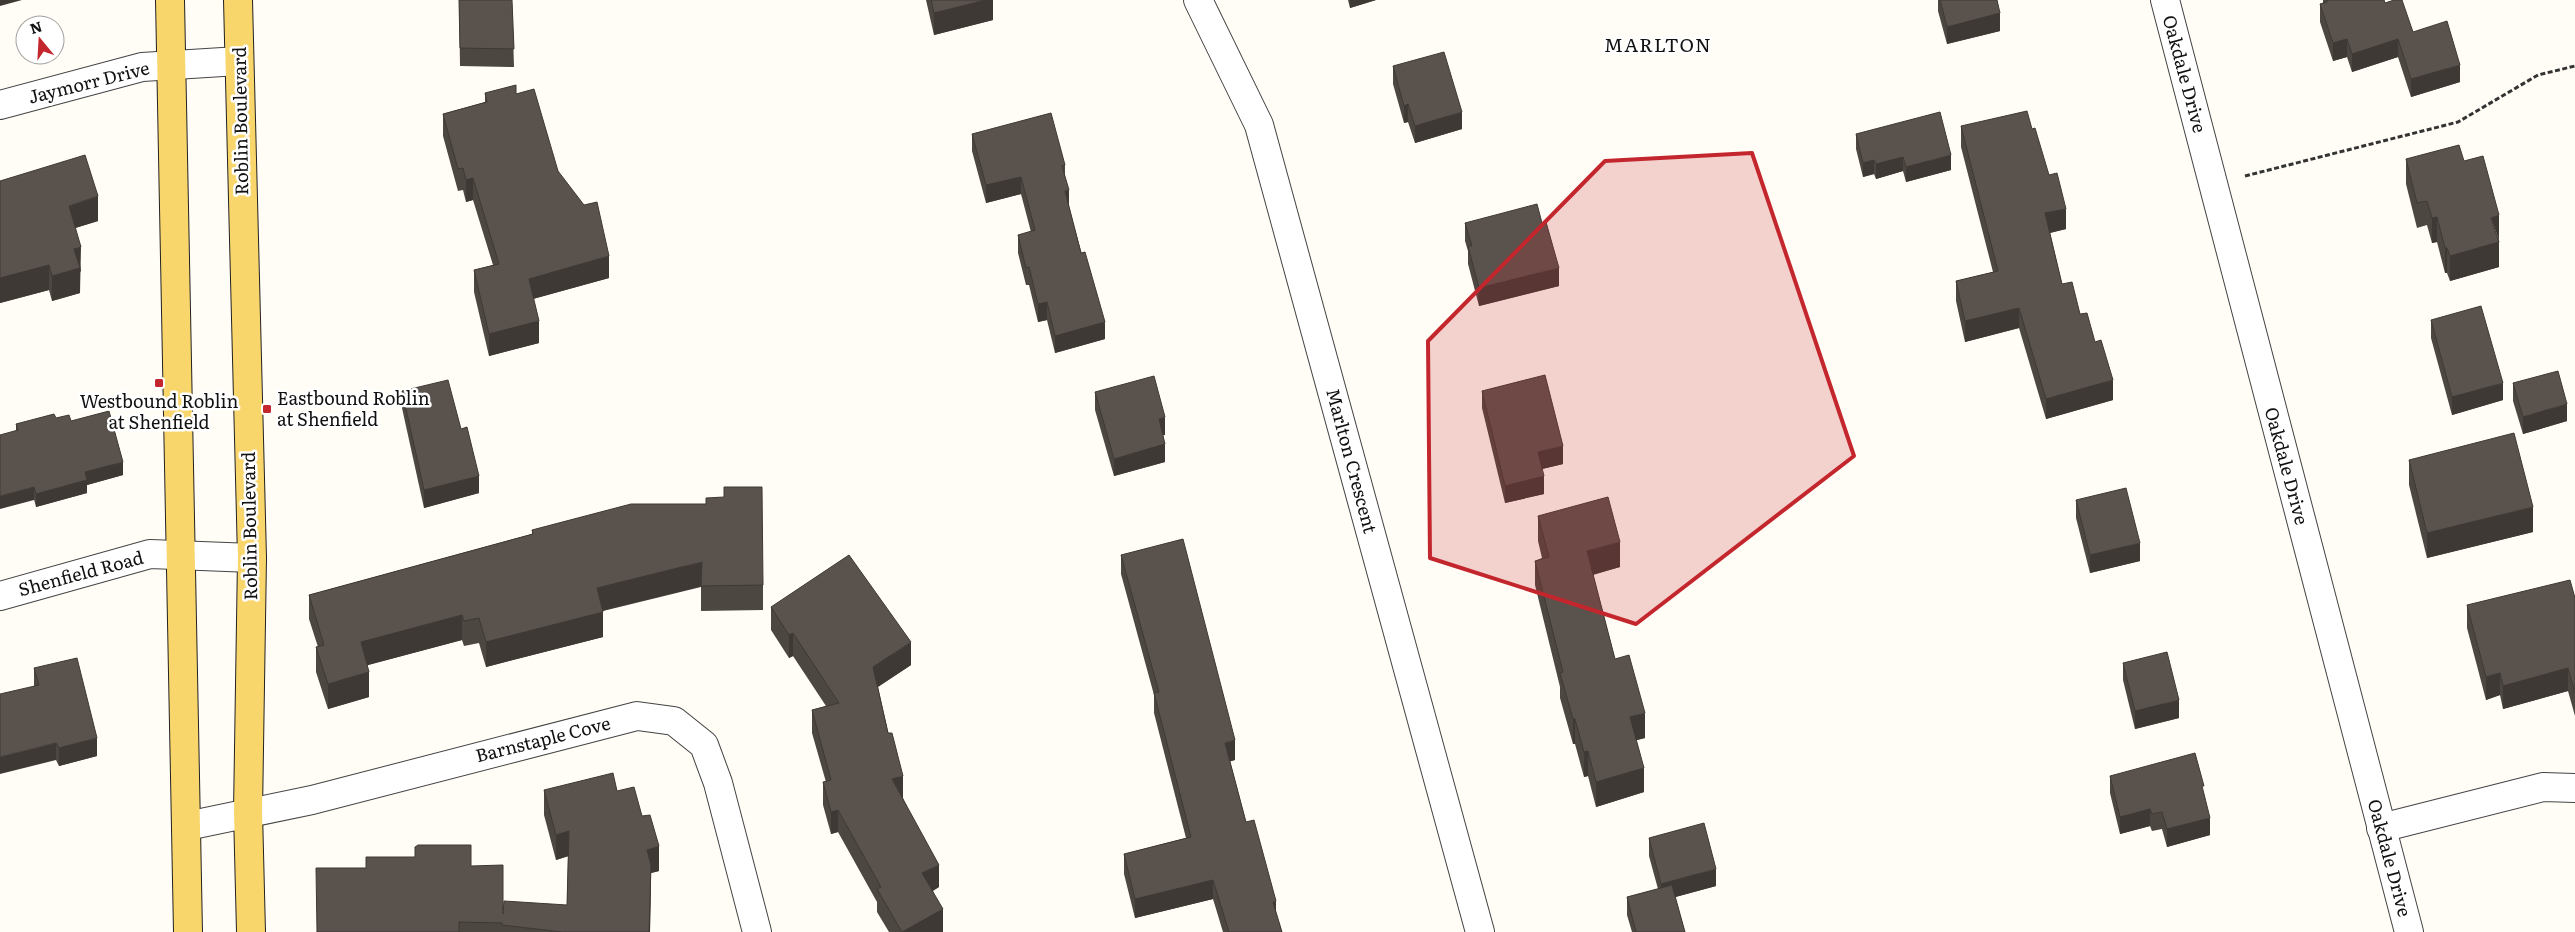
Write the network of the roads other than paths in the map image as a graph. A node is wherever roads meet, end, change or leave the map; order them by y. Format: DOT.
graph roads {
  1 [pos="170,0"];
  2 [pos="238,0"];
  3 [pos="1198,0"];
  4 [pos="2165,0"];
  5 [pos="239,61"];
  6 [pos="171,65"];
  7 [pos="0,105"];
  8 [pos="181,556"];
  9 [pos="252,558"];
  10 [pos="0,596"];
  11 [pos="2575,788"];
  12 [pos="248,812"];
  13 [pos="186,826"];
  14 [pos="2381,828"];
  15 [pos="188,932"];
  16 [pos="251,932"];
  17 [pos="757,932"];
  18 [pos="1480,932"];
  19 [pos="2408,932"];
  1 -- 6 [label="main road"];
  2 -- 5 [label="main road, Roblin Boulevard"];
  3 -- 18 [label="street, Marlton Crescent"];
  4 -- 14 [label="street, Oakdale Drive"];
  5 -- 6 [label="street, Jaymorr Drive"];
  5 -- 9 [label="main road, Roblin Boulevard"];
  6 -- 7 [label="street, Jaymorr Drive"];
  6 -- 8 [label="main road"];
  8 -- 9 [label="street, Shenfield Road"];
  8 -- 10 [label="street, Shenfield Road"];
  8 -- 13 [label="main road"];
  9 -- 12 [label="main road, Roblin Boulevard"];
  11 -- 14 [label="street"];
  12 -- 13 [label="street, Barnstaple Cove"];
  12 -- 16 [label="main road, Roblin Boulevard"];
  12 -- 17 [label="street, Barnstaple Cove"];
  13 -- 15 [label="main road"];
  14 -- 19 [label="street, Oakdale Drive"];
}
